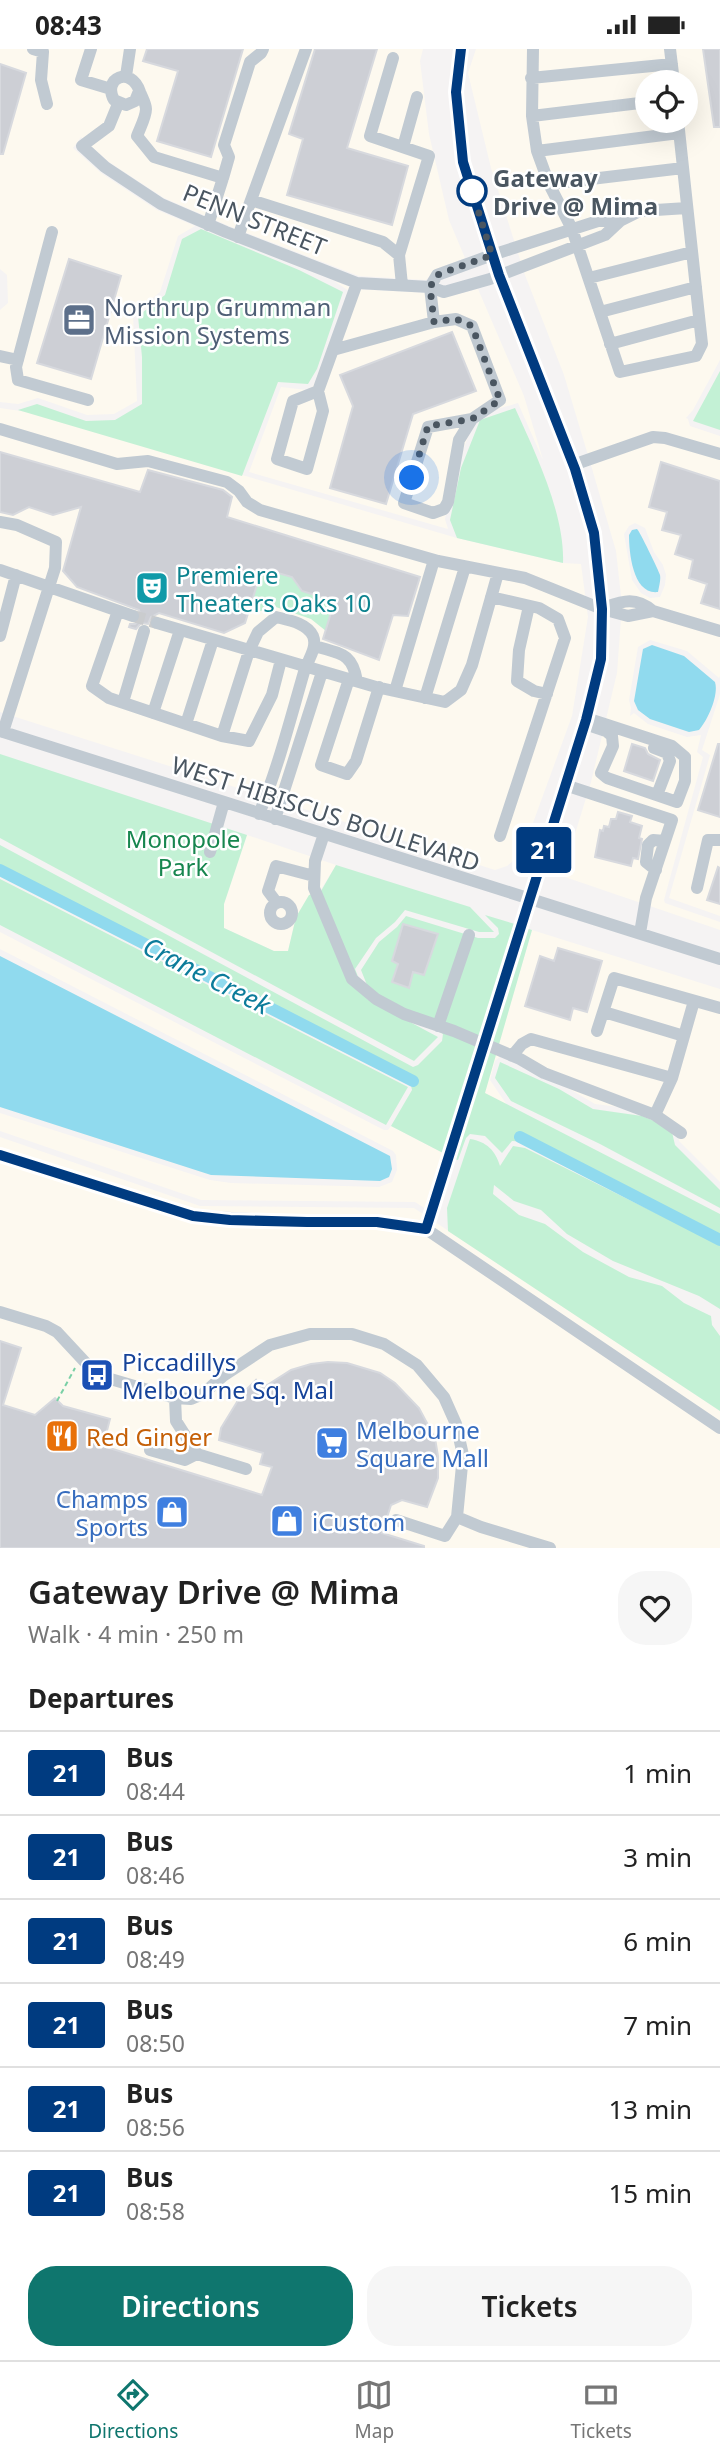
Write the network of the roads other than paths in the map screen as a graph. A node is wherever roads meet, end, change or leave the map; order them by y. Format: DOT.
graph roads {
  1 [pos="92,49"];
  2 [pos="130,49"];
  3 [pos="262,49"];
  4 [pos="306,49"];
  5 [pos="461,49"];
  6 [pos="533,49"];
  7 [pos="670,49"];
  8 [pos="41,50"];
  9 [pos="393,58"];
  10 [pos="671,64"];
  11 [pos="672,70"];
  12 [pos="125,76"];
  13 [pos="531,78"];
  14 [pos="111,89"];
  15 [pos="139,91"];
  16 [pos="417,97"];
  17 [pos="47,104"];
  18 [pos="118,104"];
  19 [pos="635,105"];
  20 [pos="532,117"];
  21 [pos="643,133"];
  22 [pos="679,133"];
  23 [pos="403,147"];
  24 [pos="537,151"];
  25 [pos="683,168"];
  26 [pos="223,178"];
  27 [pos="549,184"];
  28 [pos="251,200"];
  29 [pos="687,208"];
  30 [pos="620,221"];
  31 [pos="208,225"];
  32 [pos="572,229"];
  33 [pos="52,232"];
  34 [pos="238,237"];
  35 [pos="577,244"];
  36 [pos="692,252"];
  37 [pos="399,254"];
  38 [pos="492,255"];
  39 [pos="499,275"];
  40 [pos="589,278"];
  41 [pos="357,283"];
  42 [pos="402,285"];
  43 [pos="430,287"];
  44 [pos="696,287"];
  45 [pos="600,312"];
  46 [pos="699,320"];
  47 [pos="434,322"];
  48 [pos="610,344"];
  49 [pos="333,350"];
  50 [pos="0,356"];
  51 [pos="18,360"];
  52 [pos="318,391"];
  53 [pos="88,400"];
  54 [pos="472,419"];
  55 [pos="0,429"];
  56 [pos="720,454"];
  57 [pos="573,465"];
  58 [pos="0,522"];
  59 [pos="434,560"];
  60 [pos="465,566"];
  61 [pos="0,570"];
  62 [pos="498,573"];
  63 [pos="16,575"];
  64 [pos="47,587"];
  65 [pos="491,597"];
  66 [pos="529,606"];
  67 [pos="602,609"];
  68 [pos="118,611"];
  69 [pos="132,616"];
  70 [pos="157,623"];
  71 [pos="180,630"];
  72 [pos="144,631"];
  73 [pos="720,631"];
  74 [pos="0,636"];
  75 [pos="213,640"];
  76 [pos="315,646"];
  77 [pos="249,651"];
  78 [pos="281,660"];
  79 [pos="306,667"];
  80 [pos="322,672"];
  81 [pos="353,680"];
  82 [pos="379,687"];
  83 [pos="395,691"];
  84 [pos="547,694"];
  85 [pos="425,698"];
  86 [pos="123,702"];
  87 [pos="153,713"];
  88 [pos="586,721"];
  89 [pos="186,724"];
  90 [pos="622,731"];
  91 [pos="1,732"];
  92 [pos="222,736"];
  93 [pos="565,785"];
  94 [pos="657,795"];
  95 [pos="224,802"];
  96 [pos="259,814"];
  97 [pos="275,819"];
  98 [pos="324,834"];
  99 [pos="500,836"];
  100 [pos="720,839"];
  101 [pos="210,852"];
  102 [pos="314,876"];
  103 [pos="697,888"];
  104 [pos="529,898"];
  105 [pos="277,903"];
  106 [pos="640,933"];
  107 [pos="469,935"];
  108 [pos="720,959"];
  109 [pos="694,1001"];
  110 [pos="720,1008"];
  111 [pos="604,1012"];
  112 [pos="438,1026"];
  113 [pos="597,1031"];
  114 [pos="684,1036"];
  115 [pos="484,1044"];
  116 [pos="512,1056"];
  117 [pos="672,1078"];
  118 [pos="655,1115"];
  119 [pos="681,1133"];
  120 [pos="0,1155"];
  121 [pos="426,1229"];
  122 [pos="0,1312"];
  123 [pos="175,1398"];
  124 [pos="720,1428"];
  125 [pos="150,1450"];
  126 [pos="197,1454"];
  127 [pos="246,1469"];
  128 [pos="457,1517"];
  129 [pos="396,1520"];
  130 [pos="550,1548"];
  1 -- 14 [label="street"];
  2 -- 12 [label="street"];
  3 -- 26 [label="street"];
  4 -- 28 [label="street"];
  5 -- 38 [label="street"];
  6 -- 13 [label="street"];
  7 -- 10 [label="street"];
  8 -- 17 [label="street"];
  9 -- 23 [label="street"];
  10 -- 11 [label="street"];
  10 -- 13 [label="street"];
  12 -- 14 [label="street"];
  12 -- 15 [label="street"];
  13 -- 20 [label="street"];
  14 -- 18 [label="street"];
  15 -- 18 [label="street"];
  15 -- 26 [label="street"];
  16 -- 23 [label="street"];
  18 -- 31 [label="street, PENN STREET"];
  19 -- 20 [label="street"];
  20 -- 24 [label="street"];
  21 -- 24 [label="street"];
  22 -- 25 [label="street"];
  23 -- 37 [label="street"];
  24 -- 27 [label="street"];
  25 -- 27 [label="street"];
  25 -- 29 [label="street"];
  26 -- 31 [label="street"];
  27 -- 32 [label="street"];
  28 -- 34 [label="street"];
  28 -- 37 [label="street"];
  29 -- 30 [label="street"];
  29 -- 36 [label="street"];
  30 -- 32 [label="street"];
  30 -- 35 [label="street, PENN STREET"];
  31 -- 34 [label="street, PENN STREET"];
  32 -- 35 [label="street"];
  32 -- 38 [label="street"];
  33 -- 51 [label="street"];
  34 -- 41 [label="street, PENN STREET"];
  35 -- 39 [label="street, PENN STREET"];
  35 -- 40 [label="street"];
  36 -- 40 [label="street"];
  36 -- 44 [label="street"];
  37 -- 42 [label="street"];
  38 -- 39 [label="street"];
  38 -- 43 [label="street"];
  39 -- 43 [label="street, PENN STREET"];
  39 -- 57 [label="street"];
  40 -- 45 [label="street"];
  41 -- 42 [label="street, PENN STREET"];
  41 -- 49 [label="street"];
  42 -- 43 [label="street, PENN STREET"];
  43 -- 47 [label="street"];
  44 -- 45 [label="street"];
  44 -- 46 [label="street"];
  45 -- 48 [label="street"];
  46 -- 48 [label="street"];
  46 -- 48 [label="street"];
  47 -- 49 [label="street"];
  47 -- 54 [label="street"];
  49 -- 52 [label="street"];
  50 -- 51 [label="street"];
  51 -- 53 [label="street"];
  52 -- 52 [label="street"];
  54 -- 54 [label="street"];
  55 -- 59 [label="street"];
  56 -- 57 [label="street"];
  57 -- 67 [label="street"];
  58 -- 64 [label="street"];
  59 -- 60 [label="street"];
  59 -- 83 [label="street"];
  60 -- 62 [label="street"];
  60 -- 85 [label="street"];
  61 -- 63 [label="street"];
  62 -- 65 [label="street"];
  62 -- 67 [label="street"];
  63 -- 64 [label="street"];
  63 -- 74 [label="street"];
  64 -- 68 [label="street"];
  64 -- 91 [label="street"];
  65 -- 66 [label="street"];
  65 -- 85 [label="street"];
  66 -- 84 [label="street"];
  66 -- 84 [label="street"];
  67 -- 73 [label="street"];
  67 -- 88 [label="street"];
  68 -- 69 [label="street"];
  68 -- 86 [label="street"];
  70 -- 71 [label="street"];
  71 -- 75 [label="street"];
  71 -- 87 [label="street"];
  72 -- 86 [label="street"];
  75 -- 77 [label="street"];
  75 -- 89 [label="street"];
  76 -- 77 [label="street"];
  76 -- 79 [label="street"];
  76 -- 81 [label="street"];
  77 -- 78 [label="street"];
  77 -- 92 [label="street"];
  78 -- 79 [label="street"];
  78 -- 92 [label="street"];
  79 -- 80 [label="street"];
  79 -- 96 [label="street"];
  80 -- 81 [label="street"];
  80 -- 97 [label="street"];
  81 -- 82 [label="street"];
  81 -- 82 [label="street"];
  82 -- 83 [label="street"];
  83 -- 85 [label="street"];
  84 -- 99 [label="street"];
  86 -- 87 [label="street"];
  87 -- 89 [label="street"];
  88 -- 90 [label="street"];
  88 -- 93 [label="street"];
  88 -- 94 [label="street"];
  89 -- 92 [label="street"];
  90 -- 94 [label="street"];
  90 -- 94 [label="street"];
  91 -- 95 [label="street, WEST HIBISCUS BOULEVARD"];
  93 -- 104 [label="street"];
  93 -- 106 [label="street"];
  95 -- 96 [label="street, WEST HIBISCUS BOULEVARD"];
  95 -- 101 [label="street"];
  96 -- 97 [label="street, WEST HIBISCUS BOULEVARD"];
  97 -- 98 [label="street, WEST HIBISCUS BOULEVARD"];
  98 -- 102 [label="street"];
  98 -- 104 [label="street, WEST HIBISCUS BOULEVARD"];
  100 -- 103 [label="street"];
  102 -- 105 [label="street"];
  102 -- 112 [label="street"];
  104 -- 106 [label="street, WEST HIBISCUS BOULEVARD"];
  104 -- 115 [label="street"];
  106 -- 108 [label="street, WEST HIBISCUS BOULEVARD"];
  107 -- 112 [label="street"];
  109 -- 110 [label="street"];
  109 -- 111 [label="street"];
  109 -- 114 [label="street"];
  111 -- 113 [label="street"];
  111 -- 114 [label="street"];
  112 -- 115 [label="street"];
  114 -- 117 [label="street"];
  115 -- 116 [label="street"];
  115 -- 121 [label="street"];
  116 -- 117 [label="street"];
  116 -- 118 [label="street"];
  117 -- 118 [label="street"];
  118 -- 119 [label="street"];
  120 -- 121 [label="street"];
  121 -- 124 [label="street"];
  122 -- 123 [label="street"];
  123 -- 126 [label="street"];
  123 -- 128 [label="street"];
  125 -- 126 [label="street"];
  126 -- 127 [label="street"];
  128 -- 129 [label="street"];
  128 -- 130 [label="street"];
}
